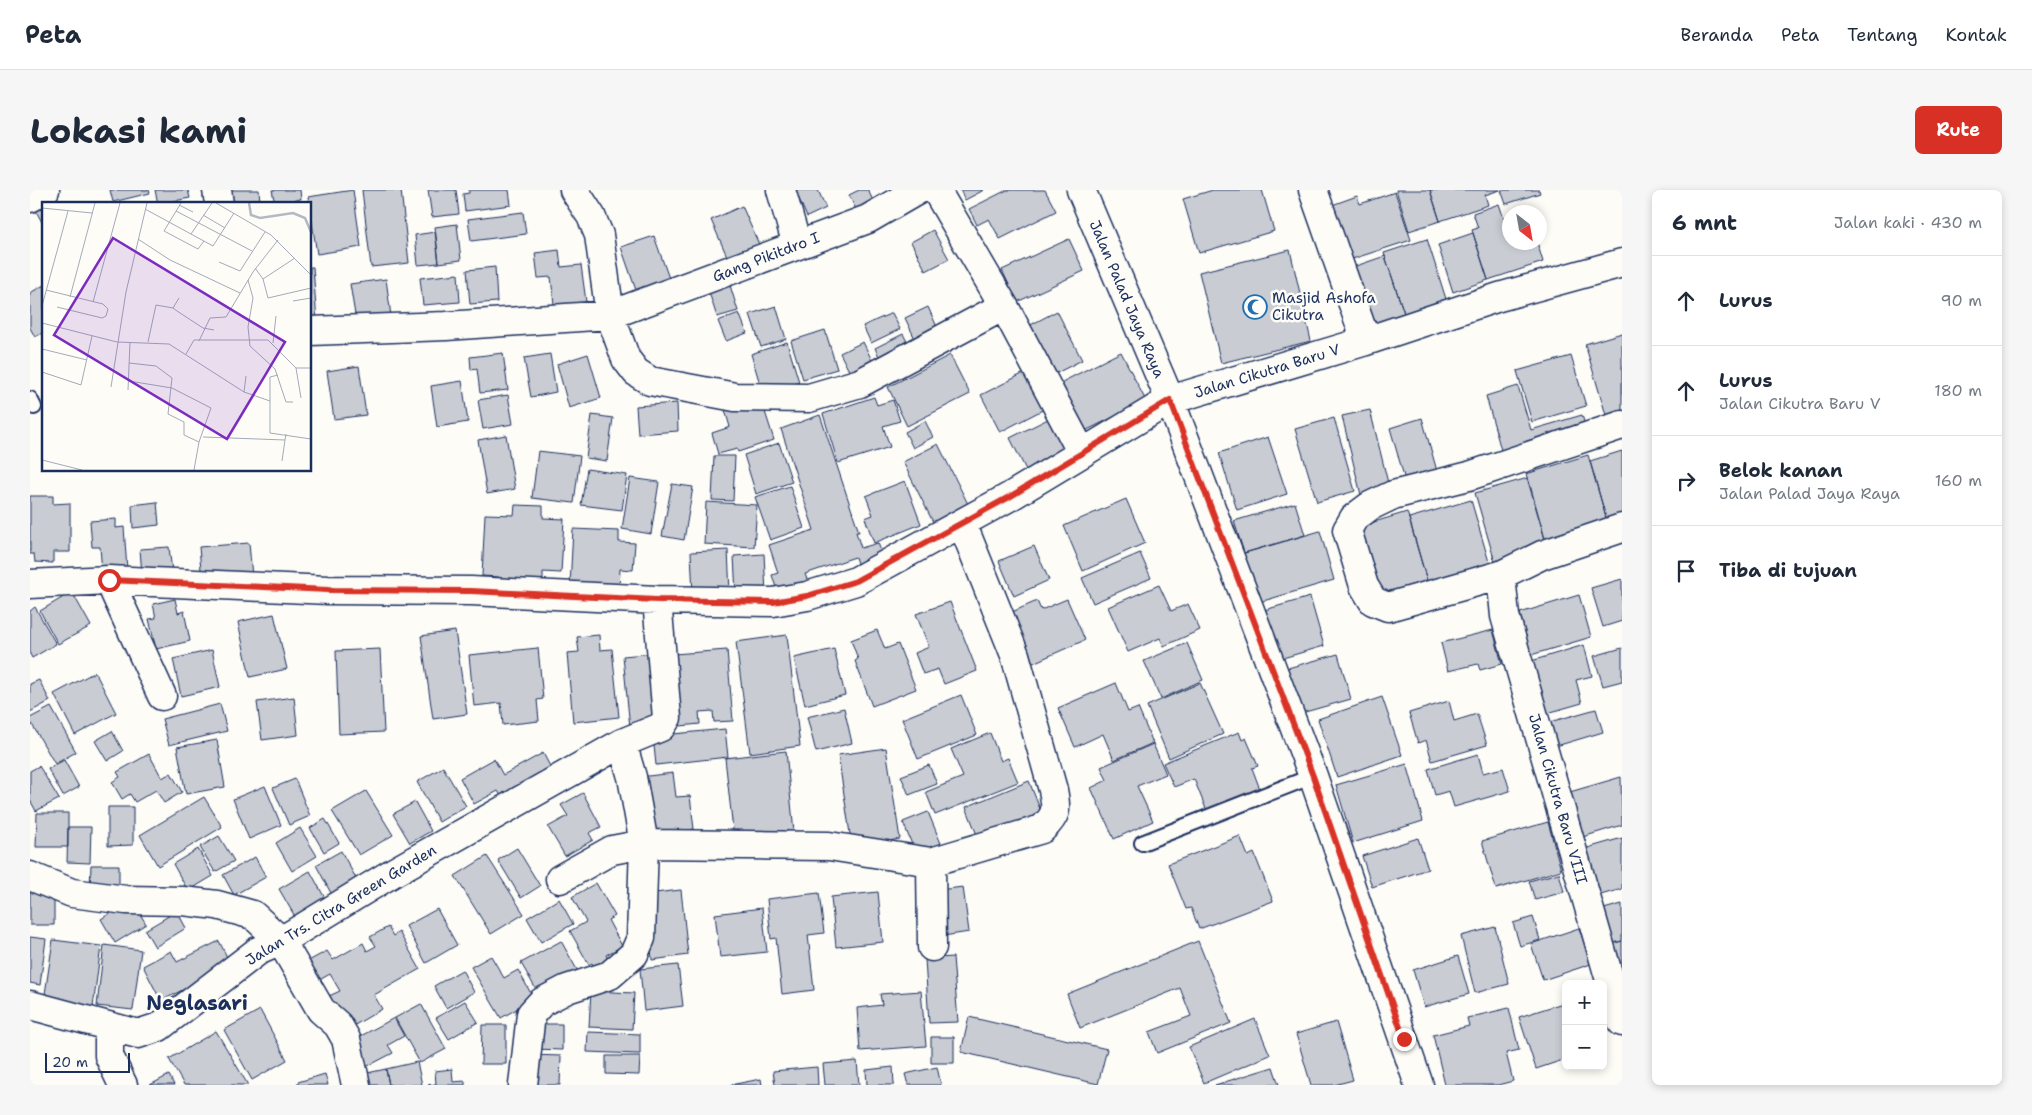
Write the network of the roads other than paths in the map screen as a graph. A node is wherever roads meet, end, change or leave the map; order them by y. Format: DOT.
graph roads {
  1 [pos="45,190"];
  2 [pos="574,190"];
  3 [pos="781,190"];
  4 [pos="918,190"];
  5 [pos="936,190"];
  6 [pos="1081,190"];
  7 [pos="1313,190"];
  8 [pos="30,198"];
  9 [pos="797,245"];
  10 [pos="1622,263"];
  11 [pos="1004,306"];
  12 [pos="610,315"];
  13 [pos="311,331"];
  14 [pos="1366,341"];
  15 [pos="1170,400"];
  16 [pos="1622,425"];
  17 [pos="1082,453"];
  18 [pos="962,523"];
  19 [pos="1622,528"];
  20 [pos="1501,575"];
  21 [pos="109,580"];
  22 [pos="30,584"];
  23 [pos="657,600"];
  24 [pos="162,696"];
  25 [pos="622,743"];
  26 [pos="1313,776"];
  27 [pos="1142,843"];
  28 [pos="644,844"];
  29 [pos="931,862"];
  30 [pos="30,876"];
  31 [pos="560,878"];
  32 [pos="281,941"];
  33 [pos="932,947"];
  34 [pos="30,1006"];
  35 [pos="1622,1022"];
  36 [pos="109,1027"];
  37 [pos="123,1085"];
  38 [pos="356,1085"];
  39 [pos="523,1085"];
  40 [pos="1419,1085"];
  1 -- 8 [label="street"];
  2 -- 12 [label="street"];
  3 -- 9 [label="street"];
  4 -- 9 [label="street, Gang Pikitdro I"];
  5 -- 11 [label="street"];
  6 -- 15 [label="street, Jalan Palad Jaya Raya"];
  7 -- 14 [label="street"];
  9 -- 12 [label="street, Gang Pikitdro I"];
  10 -- 14 [label="street, Jalan Cikutra Baru V"];
  11 -- 12 [label="street"];
  11 -- 17 [label="street"];
  12 -- 13 [label="street, Gang Pikitdro I"];
  14 -- 15 [label="street, Jalan Cikutra Baru V"];
  15 -- 17 [label="street, Jalan Cikutra Baru V"];
  15 -- 26 [label="street, Jalan Palad Jaya Raya"];
  16 -- 20 [label="street"];
  17 -- 18 [label="street, Jalan Cikutra Baru V"];
  18 -- 23 [label="street, Jalan Cikutra Baru V"];
  18 -- 29 [label="street"];
  19 -- 20 [label="street"];
  20 -- 35 [label="street, Jalan Cikutra Baru VIII"];
  21 -- 22 [label="street, Jalan Cikutra Baru V"];
  21 -- 23 [label="street, Jalan Cikutra Baru V"];
  21 -- 24 [label="street"];
  23 -- 25 [label="street, Jalan Trs. Citra Green Garden"];
  25 -- 28 [label="street"];
  25 -- 32 [label="street, Jalan Trs. Citra Green Garden"];
  26 -- 27 [label="lane"];
  26 -- 40 [label="street, Jalan Palad Jaya Raya"];
  28 -- 29 [label="street"];
  28 -- 31 [label="street"];
  28 -- 39 [label="street"];
  29 -- 33 [label="street"];
  30 -- 32 [label="street"];
  32 -- 36 [label="street, Jalan Trs. Citra Green Garden"];
  32 -- 38 [label="street"];
  34 -- 36 [label="street, Jalan Trs. Citra Green Garden"];
  36 -- 37 [label="street"];
}
